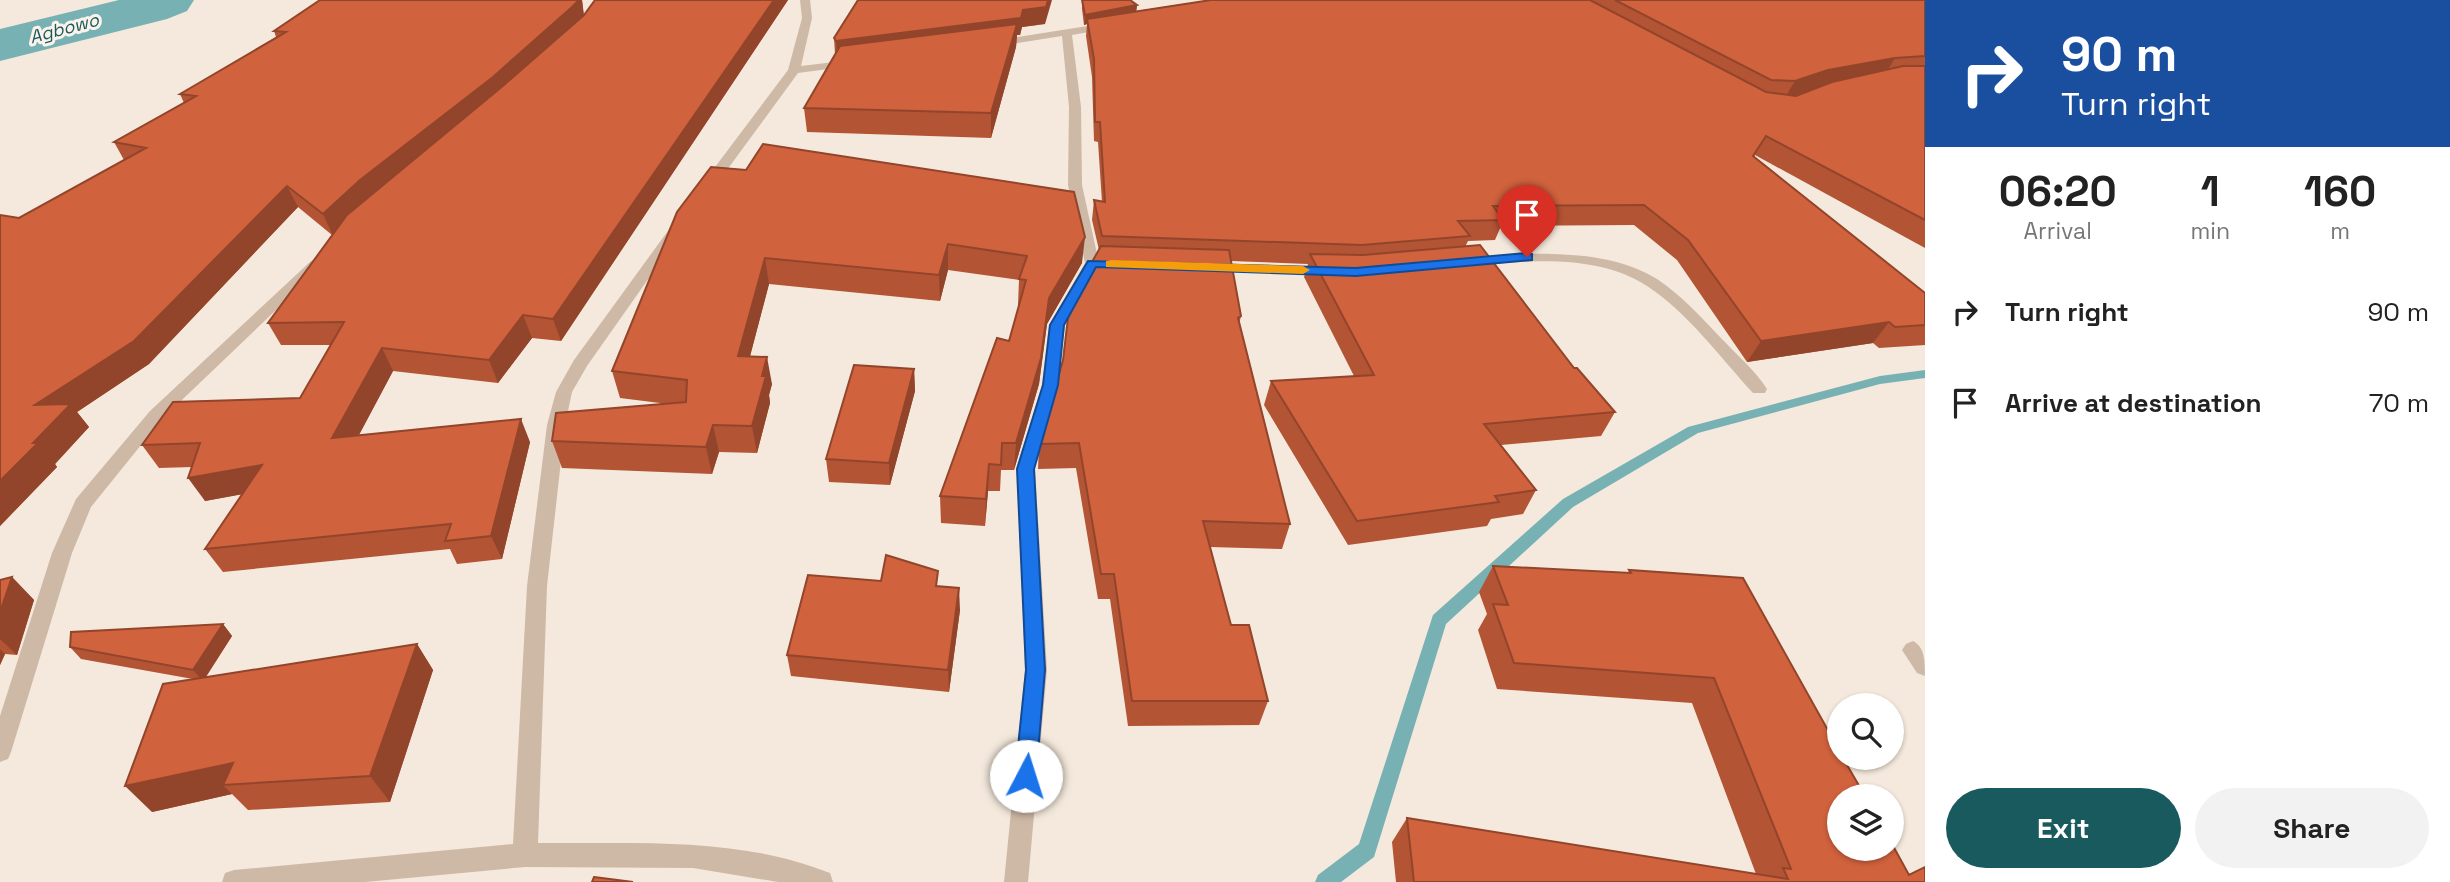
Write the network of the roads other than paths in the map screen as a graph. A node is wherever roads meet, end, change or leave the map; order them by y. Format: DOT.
graph roads {
  1 [pos="805,0"];
  2 [pos="1120,23"];
  3 [pos="1067,34"];
  4 [pos="987,45"];
  5 [pos="868,61"];
  6 [pos="794,70"];
  7 [pos="702,194"];
  8 [pos="687,214"];
  9 [pos="327,253"];
  10 [pos="1448,264"];
  11 [pos="1194,266"];
  12 [pos="1342,271"];
  13 [pos="1759,389"];
  14 [pos="0,752"];
  15 [pos="525,855"];
  16 [pos="234,882"];
  17 [pos="821,882"];
  18 [pos="1016,882"];
  1 -- 6 [label="street"];
  2 -- 3 [label="street"];
  3 -- 4 [label="street"];
  3 -- 18 [label="street"];
  5 -- 6 [label="street"];
  6 -- 7 [label="street"];
  8 -- 15 [label="street"];
  9 -- 14 [label="street"];
  10 -- 13 [label="street"];
  11 -- 12 [label="street"];
  15 -- 16 [label="street"];
  15 -- 17 [label="street"];
}
